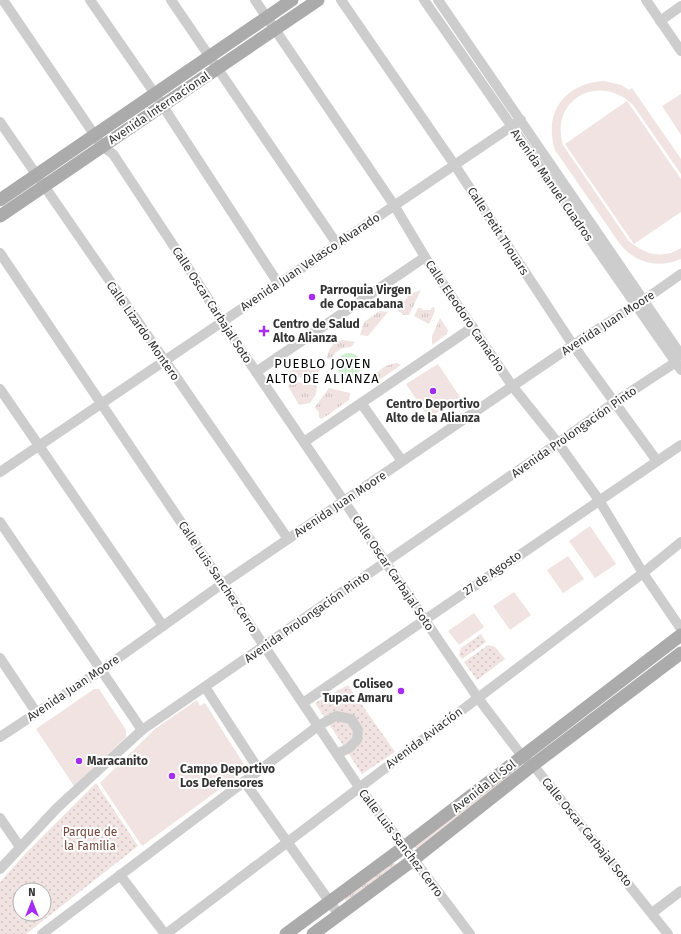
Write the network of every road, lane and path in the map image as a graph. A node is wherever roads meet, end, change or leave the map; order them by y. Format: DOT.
graph roads {
  1 [pos="3,0"];
  2 [pos="90,0"];
  3 [pos="171,0"];
  4 [pos="255,0"];
  5 [pos="292,0"];
  6 [pos="318,0"];
  7 [pos="341,0"];
  8 [pos="424,0"];
  9 [pos="438,0"];
  10 [pos="646,0"];
  11 [pos="681,6"];
  12 [pos="266,17"];
  13 [pos="660,21"];
  14 [pos="276,29"];
  15 [pos="681,51"];
  16 [pos="210,56"];
  17 [pos="218,68"];
  18 [pos="155,94"];
  19 [pos="162,106"];
  20 [pos="521,120"];
  21 [pos="0,122"];
  22 [pos="511,126"];
  23 [pos="95,135"];
  24 [pos="102,146"];
  25 [pos="454,164"];
  26 [pos="40,181"];
  27 [pos="0,200"];
  28 [pos="394,205"];
  29 [pos="0,216"];
  30 [pos="337,244"];
  31 [pos="0,253"];
  32 [pos="425,257"];
  33 [pos="681,274"];
  34 [pos="278,283"];
  35 [pos="640,303"];
  36 [pos="222,322"];
  37 [pos="473,327"];
  38 [pos="573,345"];
  39 [pos="164,361"];
  40 [pos="679,363"];
  41 [pos="256,372"];
  42 [pos="513,387"];
  43 [pos="0,389"];
  44 [pos="615,402"];
  45 [pos="101,403"];
  46 [pos="361,403"];
  47 [pos="304,442"];
  48 [pos="558,444"];
  49 [pos="40,445"];
  50 [pos="681,445"];
  51 [pos="402,462"];
  52 [pos="657,462"];
  53 [pos="0,472"];
  54 [pos="599,500"];
  55 [pos="344,501"];
  56 [pos="0,522"];
  57 [pos="288,539"];
  58 [pos="681,542"];
  59 [pos="386,563"];
  60 [pos="643,573"];
  61 [pos="222,584"];
  62 [pos="425,620"];
  63 [pos="163,626"];
  64 [pos="681,629"];
  65 [pos="681,635"];
  66 [pos="264,646"];
  67 [pos="681,652"];
  68 [pos="0,658"];
  69 [pos="100,671"];
  70 [pos="205,687"];
  71 [pos="478,698"];
  72 [pos="302,703"];
  73 [pos="36,712"];
  74 [pos="318,726"];
  75 [pos="142,730"];
  76 [pos="0,737"];
  77 [pos="337,754"];
  78 [pos="522,756"];
  79 [pos="533,764"];
  80 [pos="259,770"];
  81 [pos="244,781"];
  82 [pos="359,787"];
  83 [pos="0,818"];
  84 [pos="288,841"];
  85 [pos="20,847"];
  86 [pos="404,847"];
  87 [pos="413,860"];
  88 [pos="0,869"];
  89 [pos="120,875"];
  90 [pos="681,891"];
  91 [pos="329,902"];
  92 [pos="652,914"];
  93 [pos="340,915"];
  94 [pos="42,934"];
  95 [pos="166,934"];
  96 [pos="286,934"];
  97 [pos="313,934"];
  98 [pos="470,934"];
  99 [pos="668,934"];
  1 -- 23 [label="street, Calle Oscar Carbajal Soto"];
  2 -- 18 [label="street"];
  3 -- 16 [label="street"];
  4 -- 12 [label="street, Calle Eleodoro Camacho"];
  5 -- 12 [label="main road, Avenida Internacional"];
  6 -- 14 [label="main road, Avenida Internacional"];
  7 -- 25 [label="street, Calle Petit Thouars"];
  8 -- 22 [label="street, Avenida Manuel Cuadros"];
  9 -- 20 [label="street, Avenida Manuel Cuadros"];
  10 -- 13 [label="street"];
  11 -- 13 [label="street"];
  12 -- 14 [label="street, Calle Eleodoro Camacho"];
  12 -- 16 [label="main road, Avenida Internacional"];
  13 -- 15 [label="street"];
  14 -- 17 [label="main road, Avenida Internacional"];
  14 -- 28 [label="street, Calle Eleodoro Camacho"];
  16 -- 17 [label="street"];
  16 -- 18 [label="main road, Avenida Internacional"];
  17 -- 19 [label="main road, Avenida Internacional"];
  17 -- 30 [label="street"];
  18 -- 19 [label="street"];
  18 -- 23 [label="main road, Avenida Internacional"];
  19 -- 24 [label="main road, Avenida Internacional"];
  19 -- 34 [label="street"];
  20 -- 22 [label="street, Avenida Juan Velasco Alvarado"];
  20 -- 35 [label="street, Avenida Manuel Cuadros"];
  21 -- 26 [label="street, Calle Lizardo Montero"];
  22 -- 25 [label="street, Avenida Juan Velasco Alvarado"];
  22 -- 35 [label="street, Avenida Manuel Cuadros"];
  23 -- 24 [label="street, Calle Oscar Carbajal Soto"];
  23 -- 26 [label="main road, Avenida Internacional"];
  24 -- 26 [label="main road, Avenida Internacional"];
  24 -- 36 [label="street, Calle Oscar Carbajal Soto"];
  25 -- 28 [label="street, Avenida Juan Velasco Alvarado"];
  25 -- 38 [label="street, Calle Petit Thouars"];
  26 -- 27 [label="main road, Avenida Internacional"];
  26 -- 29 [label="main road, Avenida Internacional"];
  26 -- 39 [label="street, Calle Lizardo Montero"];
  28 -- 30 [label="street, Avenida Juan Velasco Alvarado"];
  28 -- 32 [label="street, Calle Eleodoro Camacho"];
  30 -- 34 [label="street, Avenida Juan Velasco Alvarado"];
  31 -- 45 [label="street, Calle Luis Sanchez Cerro"];
  32 -- 37 [label="street, Calle Eleodoro Camacho"];
  32 -- 41 [label="street"];
  33 -- 35 [label="street, Avenida Juan Moore"];
  34 -- 36 [label="street, Avenida Juan Velasco Alvarado"];
  35 -- 38 [label="street, Avenida Juan Moore"];
  35 -- 40 [label="street, Avenida Manuel Cuadros"];
  36 -- 39 [label="street, Avenida Juan Velasco Alvarado"];
  36 -- 41 [label="street, Calle Oscar Carbajal Soto"];
  37 -- 42 [label="street, Calle Eleodoro Camacho"];
  37 -- 46 [label="street"];
  38 -- 42 [label="street, Avenida Juan Moore"];
  38 -- 44 [label="street, Calle Petit Thouars"];
  39 -- 45 [label="street, Avenida Juan Velasco Alvarado"];
  39 -- 57 [label="street, Calle Lizardo Montero"];
  40 -- 44 [label="street, Avenida Prolongación Pinto"];
  41 -- 47 [label="street, Calle Oscar Carbajal Soto"];
  42 -- 48 [label="street, Calle Eleodoro Camacho"];
  42 -- 51 [label="street, Avenida Juan Moore"];
  43 -- 49 [label="street"];
  44 -- 48 [label="street, Avenida Prolongación Pinto"];
  44 -- 52 [label="street, Calle Petit Thouars"];
  45 -- 49 [label="street, Avenida Juan Velasco Alvarado"];
  45 -- 61 [label="street, Calle Luis Sanchez Cerro"];
  46 -- 47 [label="street"];
  46 -- 51 [label="street"];
  47 -- 55 [label="street, Calle Oscar Carbajal Soto"];
  48 -- 54 [label="street, Calle Eleodoro Camacho"];
  48 -- 59 [label="street, Avenida Prolongación Pinto"];
  49 -- 53 [label="street, Avenida Juan Velasco Alvarado"];
  49 -- 63 [label="street"];
  50 -- 52 [label="street, 27 de Agosto"];
  51 -- 55 [label="street, Avenida Juan Moore"];
  52 -- 54 [label="street, 27 de Agosto"];
  54 -- 60 [label="street, Calle Eleodoro Camacho"];
  54 -- 62 [label="street, 27 de Agosto"];
  55 -- 57 [label="street, Avenida Juan Moore"];
  55 -- 59 [label="street, Calle Oscar Carbajal Soto"];
  56 -- 69 [label="street"];
  57 -- 61 [label="street, Avenida Juan Moore"];
  58 -- 60 [label="street, Avenida Aviación"];
  59 -- 62 [label="street, Calle Oscar Carbajal Soto"];
  59 -- 66 [label="street, Avenida Prolongación Pinto"];
  60 -- 64 [label="street, Calle Eleodoro Camacho"];
  60 -- 71 [label="street, Avenida Aviación"];
  61 -- 63 [label="street, Avenida Juan Moore"];
  61 -- 66 [label="street, Calle Luis Sanchez Cerro"];
  62 -- 71 [label="street, Calle Oscar Carbajal Soto"];
  62 -- 72 [label="street, 27 de Agosto"];
  63 -- 69 [label="street, Avenida Juan Moore"];
  65 -- 78 [label="main road, Avenida El Sol"];
  66 -- 70 [label="street, Avenida Prolongación Pinto"];
  66 -- 72 [label="street, Calle Luis Sanchez Cerro"];
  67 -- 79 [label="main road, Avenida El Sol"];
  68 -- 73 [label="street"];
  69 -- 73 [label="street, Avenida Juan Moore"];
  69 -- 75 [label="street"];
  70 -- 75 [label="street, Avenida Prolongación Pinto"];
  70 -- 80 [label="street"];
  71 -- 78 [label="street, Calle Oscar Carbajal Soto"];
  71 -- 82 [label="street, Avenida Aviación"];
  72 -- 74 [label="street, Calle Luis Sanchez Cerro"];
  73 -- 76 [label="street, Avenida Juan Moore"];
  74 -- 77 [label="street, Calle Luis Sanchez Cerro"];
  74 -- 77 [label="street"];
  74 -- 80 [label="street"];
  75 -- 85 [label="street, Avenida Prolongación Pinto"];
  77 -- 82 [label="street, Calle Luis Sanchez Cerro"];
  78 -- 79 [label="street, Calle Oscar Carbajal Soto"];
  78 -- 86 [label="main road, Avenida El Sol"];
  79 -- 87 [label="main road, Avenida El Sol"];
  79 -- 92 [label="street, Calle Oscar Carbajal Soto"];
  80 -- 81 [label="street"];
  81 -- 84 [label="street"];
  81 -- 89 [label="street"];
  82 -- 84 [label="street, Avenida Aviación"];
  82 -- 86 [label="street, Calle Luis Sanchez Cerro"];
  83 -- 85 [label="street"];
  84 -- 91 [label="street"];
  84 -- 95 [label="street, Avenida Aviación"];
  85 -- 88 [label="street, Avenida Prolongación Pinto"];
  86 -- 87 [label="street, Calle Luis Sanchez Cerro"];
  86 -- 91 [label="main road, Avenida El Sol"];
  87 -- 93 [label="main road, Avenida El Sol"];
  87 -- 98 [label="street, Calle Luis Sanchez Cerro"];
  89 -- 94 [label="street"];
  89 -- 95 [label="street"];
  90 -- 92 [label="street"];
  91 -- 93 [label="street"];
  91 -- 96 [label="main road, Avenida El Sol"];
  92 -- 99 [label="street, Calle Oscar Carbajal Soto"];
  93 -- 97 [label="main road, Avenida El Sol"];
}
